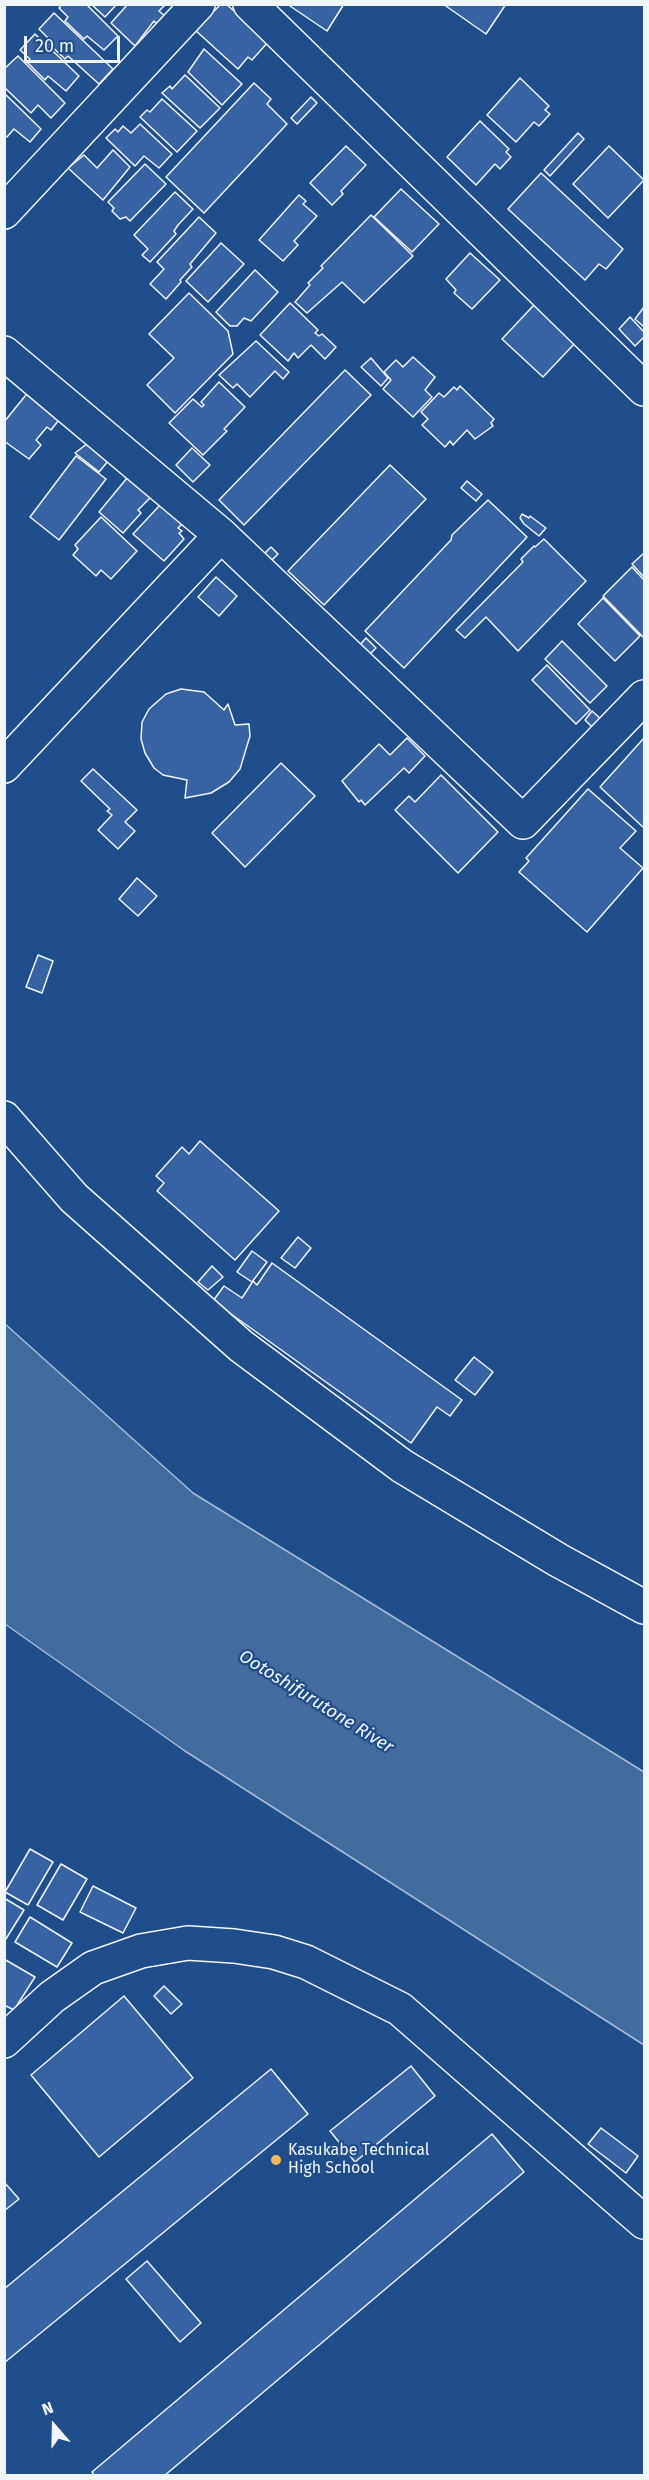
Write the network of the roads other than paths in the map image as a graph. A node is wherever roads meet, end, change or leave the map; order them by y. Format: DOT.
graph roads {
  1 [pos="198,4"];
  2 [pos="250,4"];
  3 [pos="4,212"];
  4 [pos="4,353"];
  5 [pos="645,389"];
  6 [pos="221,535"];
  7 [pos="645,697"];
  8 [pos="4,765"];
  9 [pos="4,1118"];
  10 [pos="645,1607"];
  11 [pos="4,2041"];
  12 [pos="645,2222"];
  1 -- 3 [label="street"];
  2 -- 5 [label="street"];
  4 -- 6 [label="street"];
  6 -- 7 [label="street"];
  6 -- 8 [label="street"];
  9 -- 10 [label="street"];
  11 -- 12 [label="street"];
}
